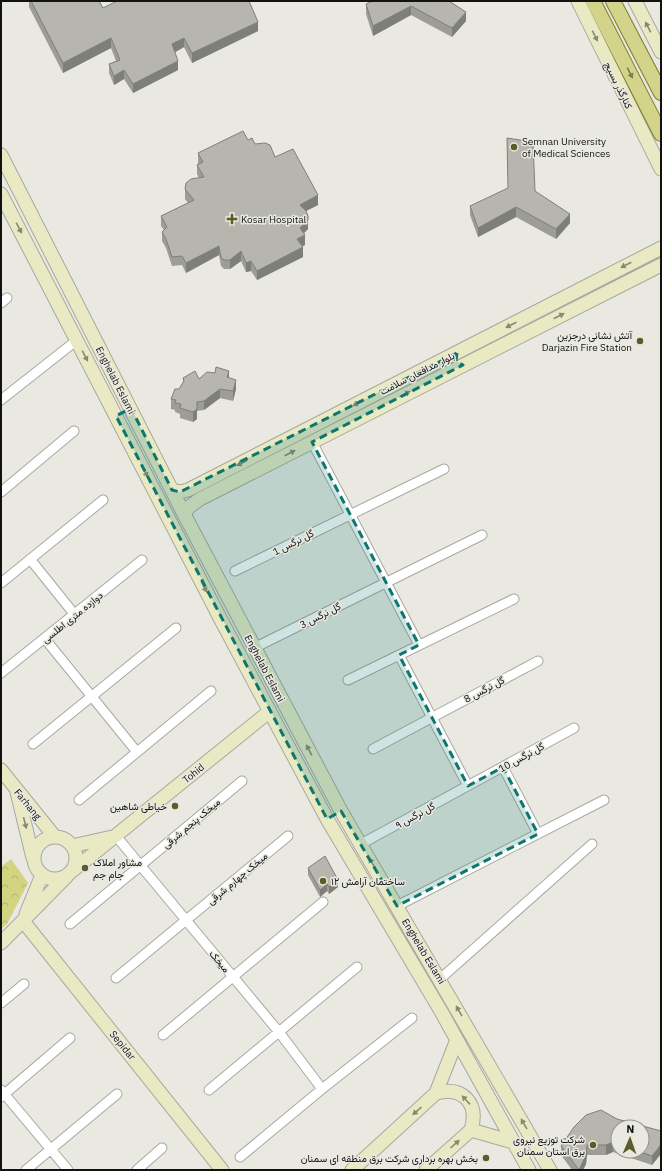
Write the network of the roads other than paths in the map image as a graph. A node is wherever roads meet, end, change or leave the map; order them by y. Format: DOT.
graph roads {
  1 [pos="578,1"];
  2 [pos="593,1"];
  3 [pos="613,1"];
  4 [pos="635,1"];
  5 [pos="661,52"];
  6 [pos="661,93"];
  7 [pos="661,134"];
  8 [pos="1,155"];
  9 [pos="661,169"];
  10 [pos="1,194"];
  11 [pos="5,212"];
  12 [pos="661,248"];
  13 [pos="661,265"];
  14 [pos="77,340"];
  15 [pos="457,353"];
  16 [pos="463,365"];
  17 [pos="432,366"];
  18 [pos="437,378"];
  19 [pos="1,400"];
  20 [pos="131,408"];
  21 [pos="116,416"];
  22 [pos="74,431"];
  23 [pos="312,442"];
  24 [pos="444,469"];
  25 [pos="193,488"];
  26 [pos="172,490"];
  27 [pos="1,492"];
  28 [pos="200,499"];
  29 [pos="103,500"];
  30 [pos="184,514"];
  31 [pos="350,514"];
  32 [pos="482,535"];
  33 [pos="30,559"];
  34 [pos="142,560"];
  35 [pos="235,571"];
  36 [pos="386,581"];
  37 [pos="1,583"];
  38 [pos="514,599"];
  39 [pos="234,610"];
  40 [pos="75,615"];
  41 [pos="220,618"];
  42 [pos="176,628"];
  43 [pos="45,639"];
  44 [pos="419,645"];
  45 [pos="254,648"];
  46 [pos="399,655"];
  47 [pos="538,661"];
  48 [pos="1,673"];
  49 [pos="348,680"];
  50 [pos="211,691"];
  51 [pos="92,697"];
  52 [pos="270,711"];
  53 [pos="430,718"];
  54 [pos="574,728"];
  55 [pos="33,744"];
  56 [pos="373,748"];
  57 [pos="136,752"];
  58 [pos="503,767"];
  59 [pos="1,770"];
  60 [pos="242,781"];
  61 [pos="468,786"];
  62 [pos="16,789"];
  63 [pos="78,800"];
  64 [pos="604,800"];
  65 [pos="341,811"];
  66 [pos="327,819"];
  67 [pos="538,834"];
  68 [pos="116,836"];
  69 [pos="288,836"];
  70 [pos="55,837"];
  71 [pos="361,844"];
  72 [pos="592,844"];
  73 [pos="72,846"];
  74 [pos="33,858"];
  75 [pos="141,865"];
  76 [pos="69,873"];
  77 [pos="42,875"];
  78 [pos="323,902"];
  79 [pos="397,906"];
  80 [pos="186,920"];
  81 [pos="23,921"];
  82 [pos="70,924"];
  83 [pos="1,943"];
  84 [pos="357,967"];
  85 [pos="233,976"];
  86 [pos="116,978"];
  87 [pos="440,979"];
  88 [pos="24,984"];
  89 [pos="1,1003"];
  90 [pos="412,1018"];
  91 [pos="279,1032"];
  92 [pos="163,1035"];
  93 [pos="70,1038"];
  94 [pos="456,1042"];
  95 [pos="322,1089"];
  96 [pos="209,1090"];
  97 [pos="436,1093"];
  98 [pos="2,1094"];
  99 [pos="117,1094"];
  100 [pos="471,1130"];
  101 [pos="513,1142"];
  102 [pos="162,1148"];
  103 [pos="51,1150"];
  104 [pos="240,1157"];
  105 [pos="26,1170"];
  106 [pos="68,1170"];
  107 [pos="137,1170"];
  108 [pos="222,1170"];
  109 [pos="352,1170"];
  110 [pos="426,1170"];
  111 [pos="529,1170"];
  112 [pos="550,1170"];
  1 -- 9 [label="main road, کنارگذر بسیج, one-way"];
  2 -- 7 [label="main road, one-way"];
  3 -- 6 [label="main road"];
  5 -- 4 [label="main road, one-way"];
  8 -- 20 [label="main road, Enghelab Eslami"];
  10 -- 11 [label="main road, Enghelab Eslami"];
  11 -- 14 [label="main road, Enghelab Eslami, one-way"];
  12 -- 15 [label="main road, بلوار مدافعان سلامت, one-way"];
  16 -- 13 [label="main road, بلوار مدافعان سلامت, one-way"];
  14 -- 19 [label="street"];
  14 -- 21 [label="main road, Enghelab Eslami, one-way"];
  15 -- 16 [label="main road"];
  15 -- 17 [label="main road, بلوار مدافعان سلامت"];
  16 -- 18 [label="main road, بلوار مدافعان سلامت"];
  17 -- 18 [label="main road"];
  17 -- 25 [label="main road, بلوار مدافعان سلامت, one-way"];
  23 -- 18 [label="main road, بلوار مدافعان سلامت, one-way"];
  20 -- 21 [label="main road"];
  20 -- 26 [label="main road, Enghelab Eslami"];
  21 -- 41 [label="main road, Enghelab Eslami, one-way"];
  22 -- 27 [label="street"];
  28 -- 23 [label="main road, بلوار مدافعان سلامت, one-way"];
  23 -- 31 [label="street"];
  24 -- 31 [label="street, گل نرگس 1"];
  25 -- 26 [label="main road, بلوار مدافعان سلامت"];
  25 -- 28 [label="main road"];
  26 -- 30 [label="main road, Enghelab Eslami"];
  28 -- 30 [label="main road, بلوار مدافعان سلامت"];
  29 -- 33 [label="street"];
  30 -- 39 [label="main road, Enghelab Eslami"];
  31 -- 35 [label="street, گل نرگس 1"];
  31 -- 36 [label="street"];
  32 -- 36 [label="street, گل نرگس 3"];
  33 -- 37 [label="street"];
  33 -- 40 [label="street"];
  34 -- 40 [label="street, دوازده متری اطلسی"];
  36 -- 44 [label="street"];
  36 -- 45 [label="street, گل نرگس 3"];
  38 -- 44 [label="street"];
  39 -- 41 [label="main road"];
  39 -- 45 [label="main road, Enghelab Eslami"];
  40 -- 43 [label="street, دوازده متری اطلسی"];
  41 -- 52 [label="main road, Enghelab Eslami"];
  42 -- 51 [label="street"];
  43 -- 48 [label="street, دوازده متری اطلسی"];
  43 -- 51 [label="street"];
  44 -- 46 [label="street"];
  65 -- 45 [label="main road, Enghelab Eslami, one-way"];
  46 -- 49 [label="street"];
  46 -- 53 [label="street"];
  47 -- 53 [label="street, گل نرگس 8"];
  50 -- 57 [label="street"];
  51 -- 55 [label="street"];
  51 -- 57 [label="street"];
  52 -- 66 [label="main road, Enghelab Eslami"];
  52 -- 68 [label="main road, Tohid"];
  53 -- 56 [label="street, گل نرگس 8"];
  53 -- 61 [label="street"];
  54 -- 58 [label="street, گل نرگس 10"];
  57 -- 63 [label="street"];
  58 -- 61 [label="street, گل نرگس 10"];
  58 -- 67 [label="street"];
  59 -- 62 [label="main road, Farhang"];
  60 -- 75 [label="street, میخک پنجم شرقی"];
  61 -- 71 [label="street, گل نرگس ۹"];
  62 -- 70 [label="main road, Farhang"];
  62 -- 74 [label="main road, one-way"];
  64 -- 67 [label="street"];
  65 -- 66 [label="main road"];
  65 -- 71 [label="main road, Enghelab Eslami"];
  66 -- 94 [label="main road, Enghelab Eslami"];
  67 -- 79 [label="street"];
  68 -- 73 [label="main road, Tohid"];
  68 -- 75 [label="street, میخک"];
  68 -- 76 [label="main road, Tohid"];
  69 -- 80 [label="street, میخک چهارم شرقی"];
  70 -- 73 [label="main road"];
  70 -- 74 [label="main road"];
  79 -- 71 [label="main road, Enghelab Eslami, one-way"];
  72 -- 87 [label="street"];
  73 -- 76 [label="main road"];
  74 -- 77 [label="main road"];
  75 -- 80 [label="street, میخک"];
  75 -- 82 [label="street, میخک پنجم شرقی"];
  76 -- 77 [label="main road"];
  76 -- 81 [label="main road, Tohid"];
  77 -- 81 [label="main road, Tohid"];
  78 -- 85 [label="street"];
  79 -- 87 [label="main road, Enghelab Eslami"];
  80 -- 85 [label="street, میخک"];
  80 -- 86 [label="street, میخک چهارم شرقی"];
  81 -- 83 [label="main road, Tohid"];
  81 -- 108 [label="main road, Sepidar"];
  84 -- 91 [label="street"];
  85 -- 91 [label="street, میخک"];
  85 -- 92 [label="street"];
  112 -- 87 [label="main road, Enghelab Eslami, one-way"];
  88 -- 89 [label="street"];
  90 -- 95 [label="street"];
  91 -- 95 [label="street, میخک"];
  91 -- 96 [label="street"];
  93 -- 98 [label="street"];
  94 -- 97 [label="main road"];
  94 -- 101 [label="main road, Enghelab Eslami"];
  95 -- 104 [label="street"];
  100 -- 97 [label="main road, one-way"];
  97 -- 109 [label="main road, one-way"];
  98 -- 103 [label="street"];
  99 -- 103 [label="street"];
  100 -- 101 [label="main road"];
  110 -- 100 [label="main road, one-way"];
  101 -- 111 [label="main road, Enghelab Eslami"];
  102 -- 107 [label="street"];
  103 -- 105 [label="street"];
  103 -- 106 [label="street"];
}
